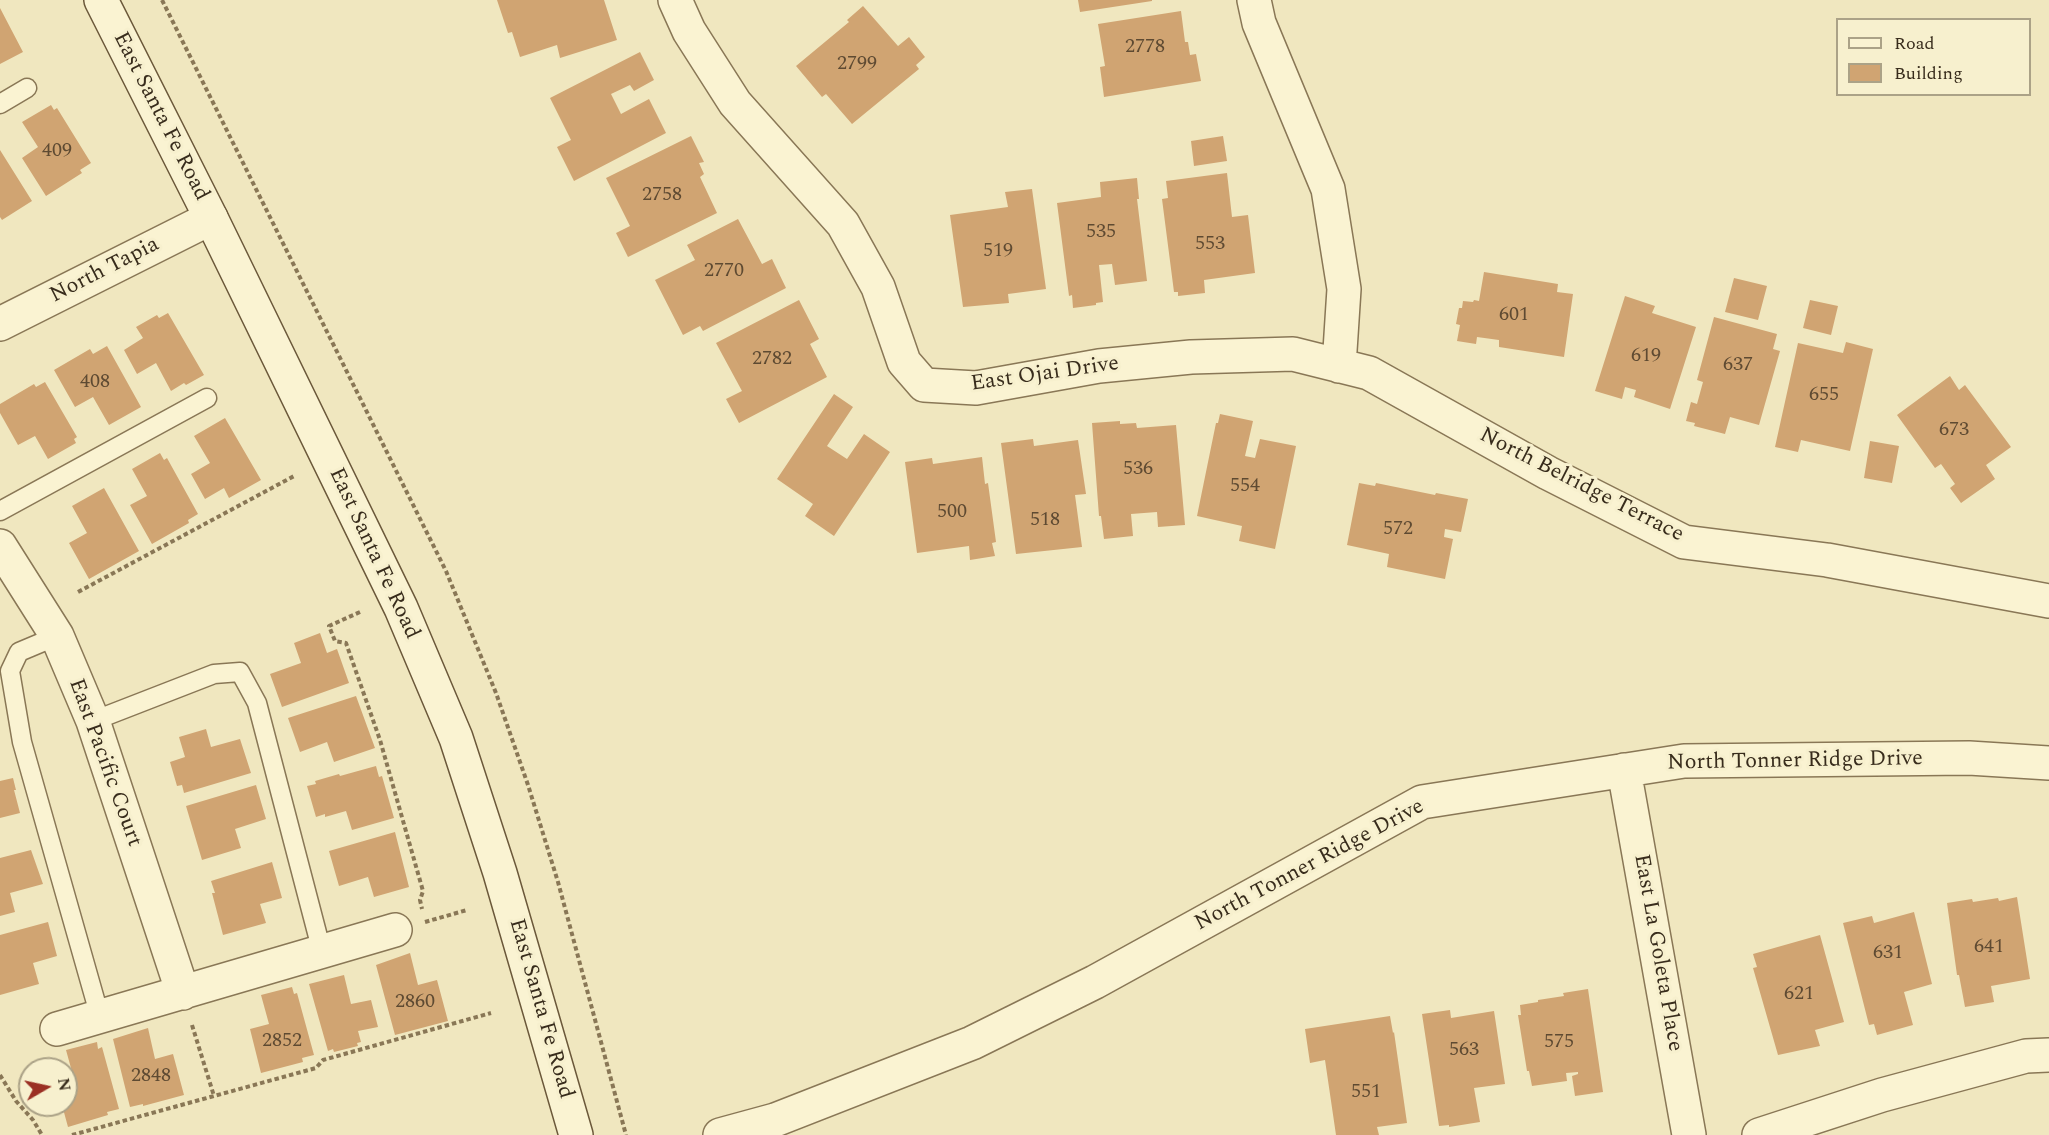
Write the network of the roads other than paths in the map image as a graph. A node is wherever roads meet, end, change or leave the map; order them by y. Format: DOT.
graph roads {
  1 [pos="101,0"];
  2 [pos="675,0"];
  3 [pos="1254,0"];
  4 [pos="27,88"];
  5 [pos="0,105"];
  6 [pos="211,218"];
  7 [pos="0,324"];
  8 [pos="1340,366"];
  9 [pos="207,398"];
  10 [pos="0,511"];
  11 [pos="0,546"];
  12 [pos="2049,601"];
  13 [pos="57,636"];
  14 [pos="93,721"];
  15 [pos="2049,762"];
  16 [pos="1624,770"];
  17 [pos="411,926"];
  18 [pos="322,952"];
  19 [pos="183,993"];
  20 [pos="100,1017"];
  21 [pos="57,1029"];
  22 [pos="2049,1055"];
  23 [pos="576,1135"];
  24 [pos="720,1135"];
  25 [pos="1689,1135"];
  26 [pos="1759,1135"];
  1 -- 6 [label="street, East Santa Fe Road"];
  2 -- 8 [label="street, East Ojai Drive"];
  3 -- 8 [label="street"];
  4 -- 5 [label="lane"];
  6 -- 7 [label="street, North Tapia"];
  6 -- 23 [label="street, East Santa Fe Road"];
  8 -- 12 [label="street, North Belridge Terrace"];
  9 -- 10 [label="lane"];
  11 -- 13 [label="street, East Pacific Court"];
  13 -- 14 [label="street, East Pacific Court"];
  13 -- 20 [label="lane"];
  14 -- 18 [label="lane"];
  14 -- 19 [label="street, East Pacific Court"];
  15 -- 16 [label="street, North Tonner Ridge Drive"];
  16 -- 24 [label="street, North Tonner Ridge Drive"];
  16 -- 25 [label="street, East La Goleta Place"];
  17 -- 18 [label="street"];
  18 -- 19 [label="street"];
  19 -- 20 [label="street"];
  20 -- 21 [label="street"];
  22 -- 26 [label="street"];
}
